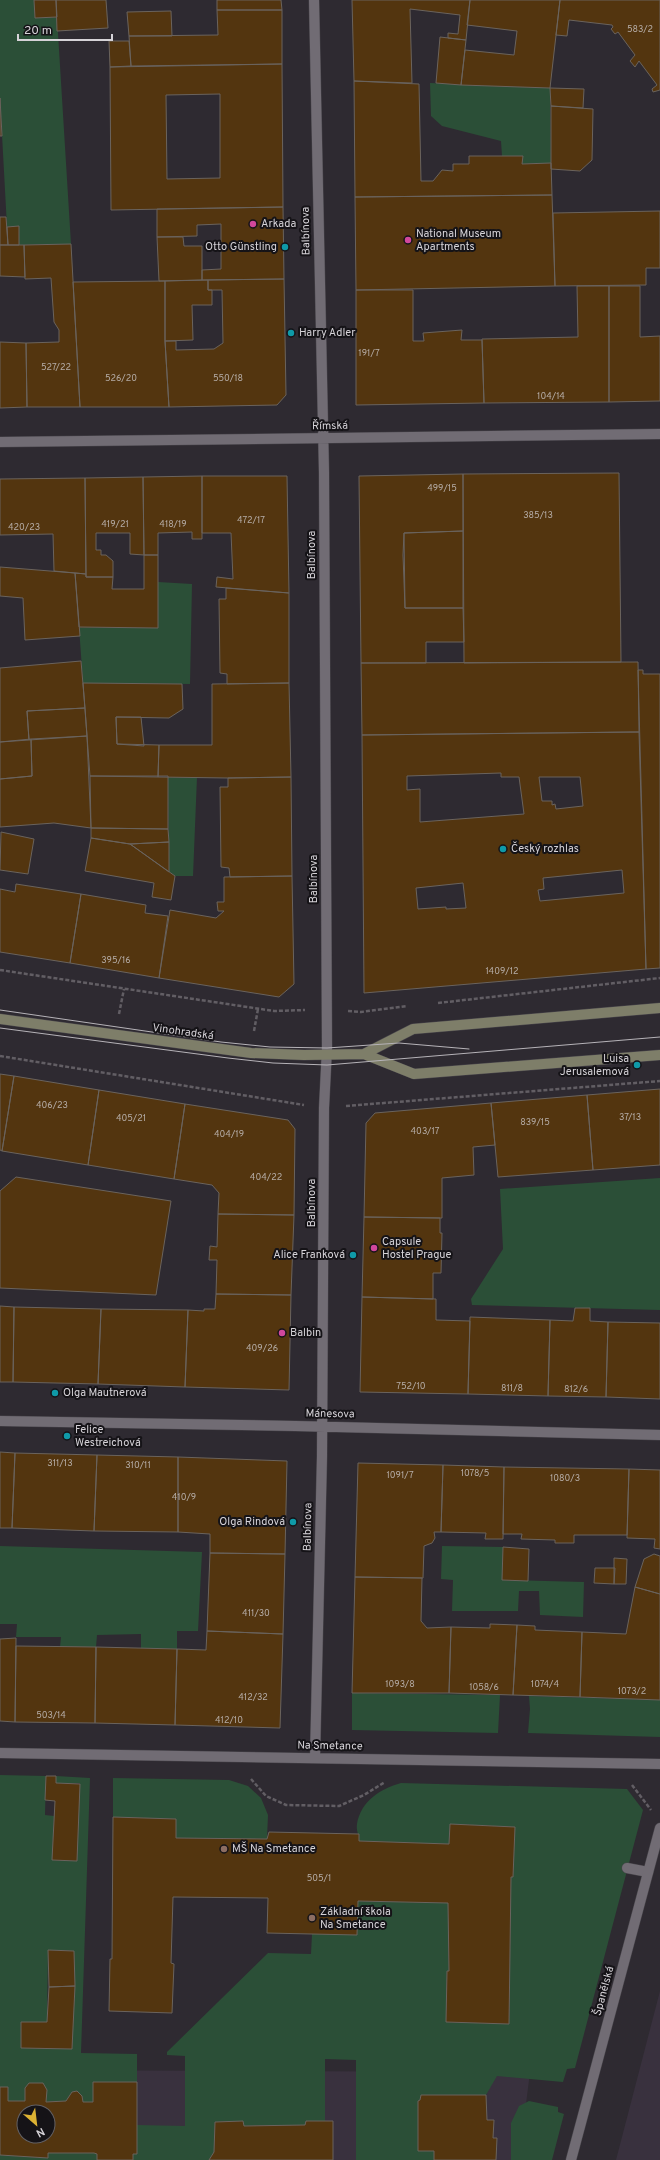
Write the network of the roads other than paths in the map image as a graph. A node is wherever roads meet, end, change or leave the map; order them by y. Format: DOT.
graph roads {
  1 [pos="314,0"];
  2 [pos="660,434"];
  3 [pos="322,438"];
  4 [pos="0,442"];
  5 [pos="660,1008"];
  6 [pos="0,1019"];
  7 [pos="364,1054"];
  8 [pos="327,1055"];
  9 [pos="660,1055"];
  10 [pos="0,1421"];
  11 [pos="323,1427"];
  12 [pos="660,1435"];
  13 [pos="0,1753"];
  14 [pos="315,1758"];
  15 [pos="660,1764"];
  16 [pos="660,1828"];
  17 [pos="627,1868"];
  18 [pos="648,1872"];
  19 [pos="571,2160"];
  1 -- 3 [label="street, Balbínova"];
  2 -- 3 [label="street, Římská"];
  3 -- 4 [label="street, Římská"];
  3 -- 8 [label="street, Balbínova"];
  5 -- 7 [label="main road"];
  6 -- 8 [label="main road, Vinohradská"];
  7 -- 8 [label="main road, Vinohradská"];
  7 -- 9 [label="main road"];
  8 -- 11 [label="street, Balbínova"];
  10 -- 11 [label="street, Mánesova"];
  11 -- 12 [label="street, Mánesova"];
  11 -- 14 [label="street, Balbínova"];
  13 -- 14 [label="street, Na Smetance"];
  14 -- 15 [label="street, Na Smetance"];
  16 -- 18 [label="street, Španělská"];
  17 -- 18 [label="street"];
  18 -- 19 [label="street, Španělská"];
}
